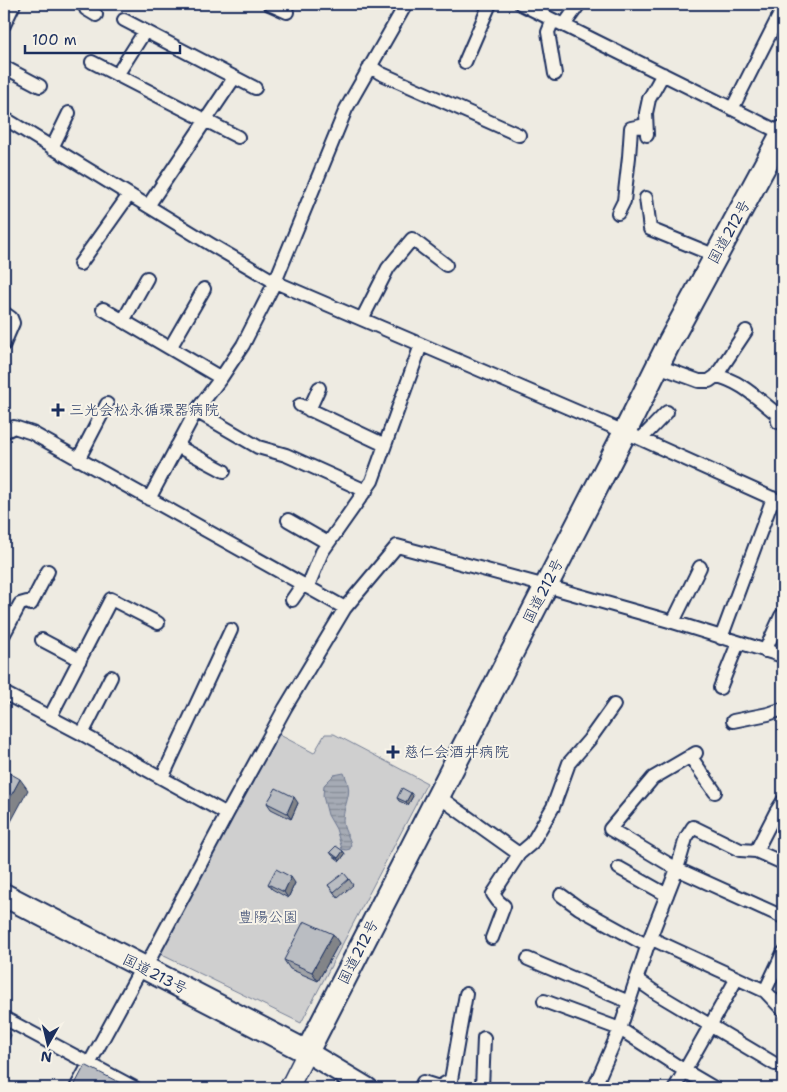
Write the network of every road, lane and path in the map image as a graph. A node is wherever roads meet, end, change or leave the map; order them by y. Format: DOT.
graph roads {
  1 [pos="14,4"];
  2 [pos="270,4"];
  3 [pos="406,4"];
  4 [pos="490,4"];
  5 [pos="521,4"];
  6 [pos="579,4"];
  7 [pos="783,8"];
  8 [pos="287,12"];
  9 [pos="124,20"];
  10 [pos="558,22"];
  11 [pos="4,25"];
  12 [pos="145,31"];
  13 [pos="92,62"];
  14 [pos="464,62"];
  15 [pos="370,66"];
  16 [pos="4,68"];
  17 [pos="555,74"];
  18 [pos="663,74"];
  19 [pos="117,75"];
  20 [pos="234,78"];
  21 [pos="40,86"];
  22 [pos="256,88"];
  23 [pos="732,109"];
  24 [pos="69,113"];
  25 [pos="4,118"];
  26 [pos="206,121"];
  27 [pos="783,133"];
  28 [pos="519,135"];
  29 [pos="238,137"];
  30 [pos="52,148"];
  31 [pos="129,194"];
  32 [pos="646,198"];
  33 [pos="148,206"];
  34 [pos="618,213"];
  35 [pos="716,256"];
  36 [pos="80,264"];
  37 [pos="446,265"];
  38 [pos="147,278"];
  39 [pos="275,282"];
  40 [pos="204,289"];
  41 [pos="103,309"];
  42 [pos="4,313"];
  43 [pos="362,319"];
  44 [pos="123,321"];
  45 [pos="746,331"];
  46 [pos="4,344"];
  47 [pos="421,345"];
  48 [pos="170,348"];
  49 [pos="658,366"];
  50 [pos="716,376"];
  51 [pos="221,378"];
  52 [pos="319,388"];
  53 [pos="107,404"];
  54 [pos="196,411"];
  55 [pos="667,412"];
  56 [pos="778,422"];
  57 [pos="4,432"];
  58 [pos="633,436"];
  59 [pos="385,445"];
  60 [pos="177,446"];
  61 [pos="78,460"];
  62 [pos="224,471"];
  63 [pos="366,490"];
  64 [pos="149,499"];
  65 [pos="778,501"];
  66 [pos="288,520"];
  67 [pos="328,543"];
  68 [pos="700,567"];
  69 [pos="48,572"];
  70 [pos="305,585"];
  71 [pos="546,586"];
  72 [pos="292,600"];
  73 [pos="345,608"];
  74 [pos="781,616"];
  75 [pos="673,622"];
  76 [pos="158,624"];
  77 [pos="231,630"];
  78 [pos="4,634"];
  79 [pos="721,638"];
  80 [pos="42,640"];
  81 [pos="738,643"];
  82 [pos="765,651"];
  83 [pos="783,656"];
  84 [pos="80,660"];
  85 [pos="111,677"];
  86 [pos="720,688"];
  87 [pos="4,693"];
  88 [pos="614,704"];
  89 [pos="783,709"];
  90 [pos="50,717"];
  91 [pos="733,722"];
  92 [pos="82,734"];
  93 [pos="162,778"];
  94 [pos="715,792"];
  95 [pos="438,796"];
  96 [pos="783,801"];
  97 [pos="227,814"];
  98 [pos="756,851"];
  99 [pos="519,854"];
  100 [pos="783,864"];
  101 [pos="619,868"];
  102 [pos="677,868"];
  103 [pos="4,895"];
  104 [pos="561,895"];
  105 [pos="667,895"];
  106 [pos="783,917"];
  107 [pos="492,938"];
  108 [pos="649,942"];
  109 [pos="783,953"];
  110 [pos="528,959"];
  111 [pos="143,967"];
  112 [pos="779,973"];
  113 [pos="738,978"];
  114 [pos="636,979"];
  115 [pos="765,991"];
  116 [pos="466,994"];
  117 [pos="544,1000"];
  118 [pos="629,1002"];
  119 [pos="783,1010"];
  120 [pos="4,1018"];
  121 [pos="710,1026"];
  122 [pos="620,1029"];
  123 [pos="484,1038"];
  124 [pos="307,1052"];
  125 [pos="90,1064"];
  126 [pos="775,1064"];
  127 [pos="685,1071"];
  128 [pos="76,1088"];
  129 [pos="135,1088"];
  130 [pos="289,1088"];
  131 [pos="367,1088"];
  132 [pos="420,1088"];
  133 [pos="482,1088"];
  134 [pos="594,1088"];
  135 [pos="675,1088"];
  136 [pos="714,1088"];
  1 -- 11 [label="street"];
  2 -- 8 [label="street"];
  3 -- 15 [label="street"];
  4 -- 14 [label="street"];
  5 -- 10 [label="street"];
  6 -- 10 [label="street"];
  7 -- 23 [label="street"];
  9 -- 12 [label="street"];
  10 -- 17 [label="street"];
  10 -- 18 [label="street"];
  12 -- 19 [label="street"];
  12 -- 20 [label="street"];
  13 -- 19 [label="street"];
  15 -- 28 [label="street"];
  15 -- 39 [label="street"];
  16 -- 21 [label="street"];
  18 -- 23 [label="street"];
  18 -- 34 [label="street"];
  19 -- 26 [label="street"];
  20 -- 22 [label="street"];
  20 -- 26 [label="street"];
  23 -- 27 [label="street"];
  24 -- 30 [label="street"];
  25 -- 30 [label="street"];
  26 -- 29 [label="street"];
  26 -- 33 [label="street"];
  27 -- 35 [label="highway, 国道212号"];
  30 -- 31 [label="street"];
  31 -- 33 [label="street"];
  31 -- 36 [label="street"];
  32 -- 35 [label="street"];
  33 -- 39 [label="street"];
  35 -- 49 [label="highway, 国道212号"];
  37 -- 43 [label="street"];
  38 -- 44 [label="street"];
  39 -- 43 [label="street"];
  39 -- 51 [label="street"];
  40 -- 48 [label="street"];
  41 -- 44 [label="street"];
  42 -- 46 [label="street"];
  43 -- 47 [label="street"];
  44 -- 48 [label="street"];
  45 -- 50 [label="street"];
  47 -- 58 [label="street"];
  47 -- 59 [label="street"];
  48 -- 51 [label="street"];
  49 -- 50 [label="street"];
  49 -- 58 [label="highway, 国道212号"];
  50 -- 56 [label="street"];
  51 -- 54 [label="street"];
  52 -- 59 [label="street"];
  53 -- 61 [label="street"];
  54 -- 60 [label="street"];
  54 -- 63 [label="street"];
  55 -- 58 [label="street"];
  57 -- 61 [label="street"];
  58 -- 65 [label="street"];
  58 -- 71 [label="highway, 国道212号"];
  59 -- 63 [label="street"];
  60 -- 62 [label="street"];
  60 -- 64 [label="street"];
  61 -- 64 [label="street"];
  63 -- 67 [label="street"];
  64 -- 70 [label="street"];
  65 -- 79 [label="street"];
  66 -- 67 [label="street"];
  67 -- 70 [label="street"];
  68 -- 75 [label="street"];
  69 -- 78 [label="street"];
  70 -- 72 [label="street"];
  70 -- 73 [label="street"];
  71 -- 73 [label="street"];
  71 -- 75 [label="street"];
  71 -- 95 [label="highway, 国道212号"];
  73 -- 97 [label="street"];
  74 -- 82 [label="street"];
  75 -- 79 [label="street"];
  76 -- 84 [label="street"];
  77 -- 93 [label="street"];
  79 -- 81 [label="street"];
  80 -- 84 [label="street"];
  81 -- 82 [label="street"];
  81 -- 86 [label="street"];
  82 -- 83 [label="street"];
  84 -- 90 [label="street"];
  85 -- 92 [label="street"];
  87 -- 90 [label="street"];
  88 -- 99 [label="street"];
  89 -- 91 [label="street"];
  90 -- 92 [label="street"];
  92 -- 93 [label="street"];
  93 -- 97 [label="street"];
  94 -- 102 [label="street"];
  95 -- 99 [label="street"];
  95 -- 124 [label="highway, 国道212号"];
  96 -- 98 [label="street"];
  97 -- 111 [label="street"];
  98 -- 100 [label="street"];
  98 -- 102 [label="street"];
  99 -- 107 [label="street"];
  101 -- 105 [label="street"];
  102 -- 105 [label="street"];
  102 -- 106 [label="street"];
  103 -- 111 [label="highway, 国道213号"];
  104 -- 108 [label="street"];
  105 -- 108 [label="street"];
  108 -- 113 [label="street"];
  108 -- 114 [label="street"];
  109 -- 112 [label="street"];
  110 -- 118 [label="street"];
  111 -- 124 [label="highway, 国道213号"];
  111 -- 125 [label="street"];
  112 -- 115 [label="street"];
  113 -- 115 [label="street"];
  113 -- 121 [label="street"];
  114 -- 118 [label="street"];
  114 -- 121 [label="street"];
  115 -- 119 [label="street"];
  116 -- 132 [label="street"];
  117 -- 122 [label="street"];
  118 -- 122 [label="street"];
  120 -- 125 [label="street"];
  121 -- 126 [label="street"];
  121 -- 127 [label="street"];
  122 -- 127 [label="street"];
  122 -- 134 [label="street"];
  123 -- 133 [label="street"];
  124 -- 130 [label="street"];
  124 -- 131 [label="main road"];
  125 -- 128 [label="street"];
  125 -- 129 [label="street"];
  127 -- 135 [label="street"];
  127 -- 136 [label="street"];
}
